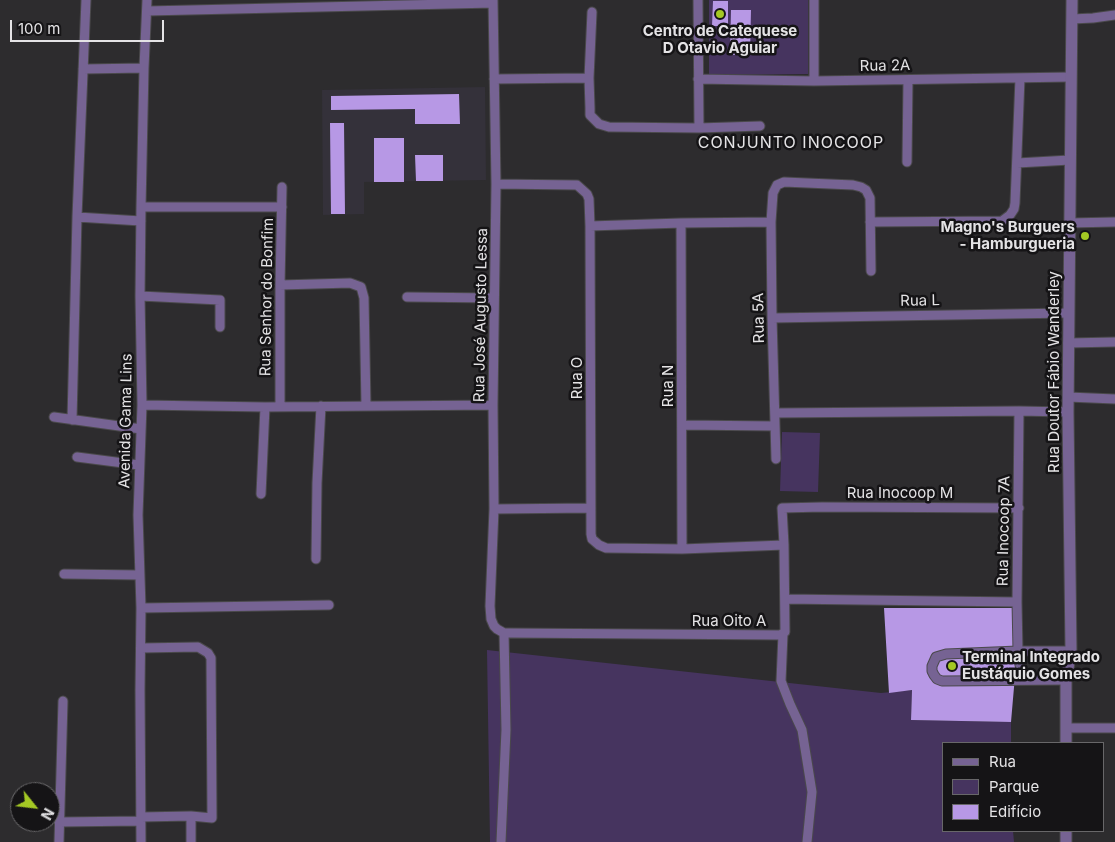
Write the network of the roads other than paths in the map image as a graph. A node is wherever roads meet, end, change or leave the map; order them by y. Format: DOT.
graph roads {
  1 [pos="86,0"];
  2 [pos="147,0"];
  3 [pos="698,0"];
  4 [pos="814,0"];
  5 [pos="1072,0"];
  6 [pos="493,1"];
  7 [pos="282,4"];
  8 [pos="220,5"];
  9 [pos="147,11"];
  10 [pos="592,12"];
  11 [pos="1115,15"];
  12 [pos="1072,19"];
  13 [pos="144,68"];
  14 [pos="83,69"];
  15 [pos="1071,77"];
  16 [pos="494,78"];
  17 [pos="589,78"];
  18 [pos="1020,78"];
  19 [pos="698,79"];
  20 [pos="908,80"];
  21 [pos="814,81"];
  22 [pos="760,126"];
  23 [pos="699,128"];
  24 [pos="1070,160"];
  25 [pos="907,162"];
  26 [pos="1016,163"];
  27 [pos="496,184"];
  28 [pos="282,187"];
  29 [pos="140,207"];
  30 [pos="282,207"];
  31 [pos="77,217"];
  32 [pos="140,222"];
  33 [pos="771,222"];
  34 [pos="870,222"];
  35 [pos="1069,222"];
  36 [pos="1115,222"];
  37 [pos="681,223"];
  38 [pos="590,226"];
  39 [pos="871,271"];
  40 [pos="280,285"];
  41 [pos="140,296"];
  42 [pos="408,297"];
  43 [pos="494,298"];
  44 [pos="1068,313"];
  45 [pos="772,318"];
  46 [pos="220,327"];
  47 [pos="1115,342"];
  48 [pos="1068,344"];
  49 [pos="1068,398"];
  50 [pos="1115,399"];
  51 [pos="142,405"];
  52 [pos="493,405"];
  53 [pos="321,406"];
  54 [pos="366,406"];
  55 [pos="265,407"];
  56 [pos="280,407"];
  57 [pos="1019,411"];
  58 [pos="1068,412"];
  59 [pos="775,413"];
  60 [pos="54,417"];
  61 [pos="72,420"];
  62 [pos="682,425"];
  63 [pos="775,426"];
  64 [pos="140,429"];
  65 [pos="77,457"];
  66 [pos="776,459"];
  67 [pos="139,465"];
  68 [pos="262,494"];
  69 [pos="591,508"];
  70 [pos="1019,508"];
  71 [pos="494,509"];
  72 [pos="784,545"];
  73 [pos="682,549"];
  74 [pos="316,559"];
  75 [pos="64,574"];
  76 [pos="140,575"];
  77 [pos="785,599"];
  78 [pos="1017,602"];
  79 [pos="329,605"];
  80 [pos="141,608"];
  81 [pos="501,631"];
  82 [pos="783,634"];
  83 [pos="141,648"];
  84 [pos="1018,651"];
  85 [pos="1071,651"];
  86 [pos="1027,680"];
  87 [pos="1066,680"];
  88 [pos="63,701"];
  89 [pos="1066,728"];
  90 [pos="1115,728"];
  91 [pos="1066,742"];
  92 [pos="191,816"];
  93 [pos="141,819"];
  94 [pos="60,822"];
  95 [pos="141,842"];
  96 [pos="191,842"];
  97 [pos="501,842"];
  98 [pos="806,842"];
  1 -- 14 [label="street"];
  2 -- 9 [label="street, Avenida Gama Lins"];
  3 -- 19 [label="street"];
  4 -- 21 [label="street"];
  5 -- 12 [label="street, Rua Doutor Fábio Wanderley"];
  6 -- 7 [label="street"];
  6 -- 16 [label="street, Rua José Augusto Lessa"];
  7 -- 8 [label="street"];
  8 -- 9 [label="street"];
  9 -- 13 [label="street, Avenida Gama Lins"];
  10 -- 17 [label="street"];
  11 -- 12 [label="street"];
  12 -- 15 [label="street, Rua Doutor Fábio Wanderley"];
  13 -- 14 [label="street"];
  13 -- 29 [label="street, Avenida Gama Lins"];
  14 -- 31 [label="street"];
  15 -- 18 [label="street, Rua 2A"];
  15 -- 24 [label="street, Rua Doutor Fábio Wanderley"];
  16 -- 17 [label="street"];
  16 -- 27 [label="street, Rua José Augusto Lessa"];
  17 -- 23 [label="street"];
  18 -- 20 [label="street, Rua 2A"];
  18 -- 26 [label="street"];
  19 -- 21 [label="street, Rua 2A"];
  19 -- 23 [label="street"];
  20 -- 21 [label="street, Rua 2A"];
  20 -- 25 [label="street"];
  22 -- 23 [label="street"];
  24 -- 26 [label="street"];
  24 -- 35 [label="street, Rua Doutor Fábio Wanderley"];
  26 -- 34 [label="street"];
  27 -- 38 [label="street, Rua O"];
  27 -- 43 [label="street, Rua José Augusto Lessa"];
  28 -- 30 [label="street, Rua Senhor do Bonfim"];
  29 -- 30 [label="street"];
  29 -- 32 [label="street, Avenida Gama Lins"];
  30 -- 40 [label="street, Rua Senhor do Bonfim"];
  31 -- 32 [label="street"];
  31 -- 61 [label="street"];
  32 -- 41 [label="street, Avenida Gama Lins"];
  33 -- 34 [label="street, Rua 5A"];
  33 -- 37 [label="street"];
  33 -- 45 [label="street, Rua 5A"];
  34 -- 39 [label="street"];
  35 -- 36 [label="street"];
  35 -- 44 [label="street, Rua Doutor Fábio Wanderley"];
  37 -- 38 [label="street"];
  37 -- 62 [label="street, Rua N"];
  38 -- 69 [label="street, Rua O"];
  40 -- 54 [label="street"];
  40 -- 56 [label="street, Rua Senhor do Bonfim"];
  41 -- 46 [label="street"];
  41 -- 51 [label="street, Avenida Gama Lins"];
  42 -- 43 [label="street"];
  43 -- 52 [label="street, Rua José Augusto Lessa"];
  44 -- 45 [label="street, Rua L"];
  44 -- 48 [label="street, Rua Doutor Fábio Wanderley"];
  45 -- 59 [label="street, Rua 5A"];
  47 -- 48 [label="street"];
  48 -- 49 [label="street, Rua Doutor Fábio Wanderley"];
  49 -- 50 [label="street"];
  49 -- 58 [label="street, Rua Doutor Fábio Wanderley"];
  51 -- 55 [label="street"];
  51 -- 64 [label="street, Avenida Gama Lins"];
  52 -- 54 [label="street"];
  52 -- 71 [label="street, Rua José Augusto Lessa"];
  53 -- 54 [label="street"];
  53 -- 56 [label="street"];
  53 -- 74 [label="street"];
  55 -- 56 [label="street"];
  55 -- 68 [label="street"];
  57 -- 58 [label="street"];
  57 -- 59 [label="street"];
  57 -- 70 [label="street, Rua Inocoop 7A"];
  58 -- 85 [label="street, Rua Doutor Fábio Wanderley"];
  59 -- 63 [label="street, Rua 5A"];
  60 -- 61 [label="street"];
  61 -- 64 [label="street"];
  62 -- 63 [label="street"];
  62 -- 73 [label="street, Rua N"];
  63 -- 66 [label="street, Rua 5A"];
  64 -- 67 [label="street, Avenida Gama Lins"];
  65 -- 67 [label="street"];
  67 -- 76 [label="street, Avenida Gama Lins"];
  69 -- 71 [label="street"];
  69 -- 73 [label="street, Rua O"];
  70 -- 72 [label="street, Rua Inocoop M"];
  70 -- 78 [label="street, Rua Inocoop 7A"];
  71 -- 81 [label="street, Rua José Augusto Lessa"];
  72 -- 73 [label="street"];
  72 -- 77 [label="street, Rua Oito A"];
  75 -- 76 [label="street"];
  76 -- 80 [label="street, Avenida Gama Lins"];
  77 -- 78 [label="street"];
  77 -- 82 [label="street, Rua Oito A"];
  78 -- 84 [label="street, Rua Inocoop 7A"];
  79 -- 80 [label="street"];
  80 -- 83 [label="street, Avenida Gama Lins"];
  81 -- 82 [label="street, Rua Oito A"];
  81 -- 97 [label="street, Rua José Augusto Lessa"];
  82 -- 98 [label="street"];
  83 -- 92 [label="street"];
  83 -- 93 [label="street, Avenida Gama Lins"];
  84 -- 85 [label="street"];
  84 -- 86 [label="street, Rua Inocoop 7A"];
  84 -- 86 [label="street"];
  85 -- 87 [label="street, Rua Doutor Fábio Wanderley"];
  86 -- 87 [label="street"];
  87 -- 89 [label="street, Rua Doutor Fábio Wanderley"];
  88 -- 94 [label="street"];
  89 -- 90 [label="street"];
  89 -- 91 [label="street, Rua Doutor Fábio Wanderley"];
  92 -- 93 [label="street"];
  92 -- 96 [label="street"];
  93 -- 94 [label="street"];
  93 -- 95 [label="street, Avenida Gama Lins"];
}
